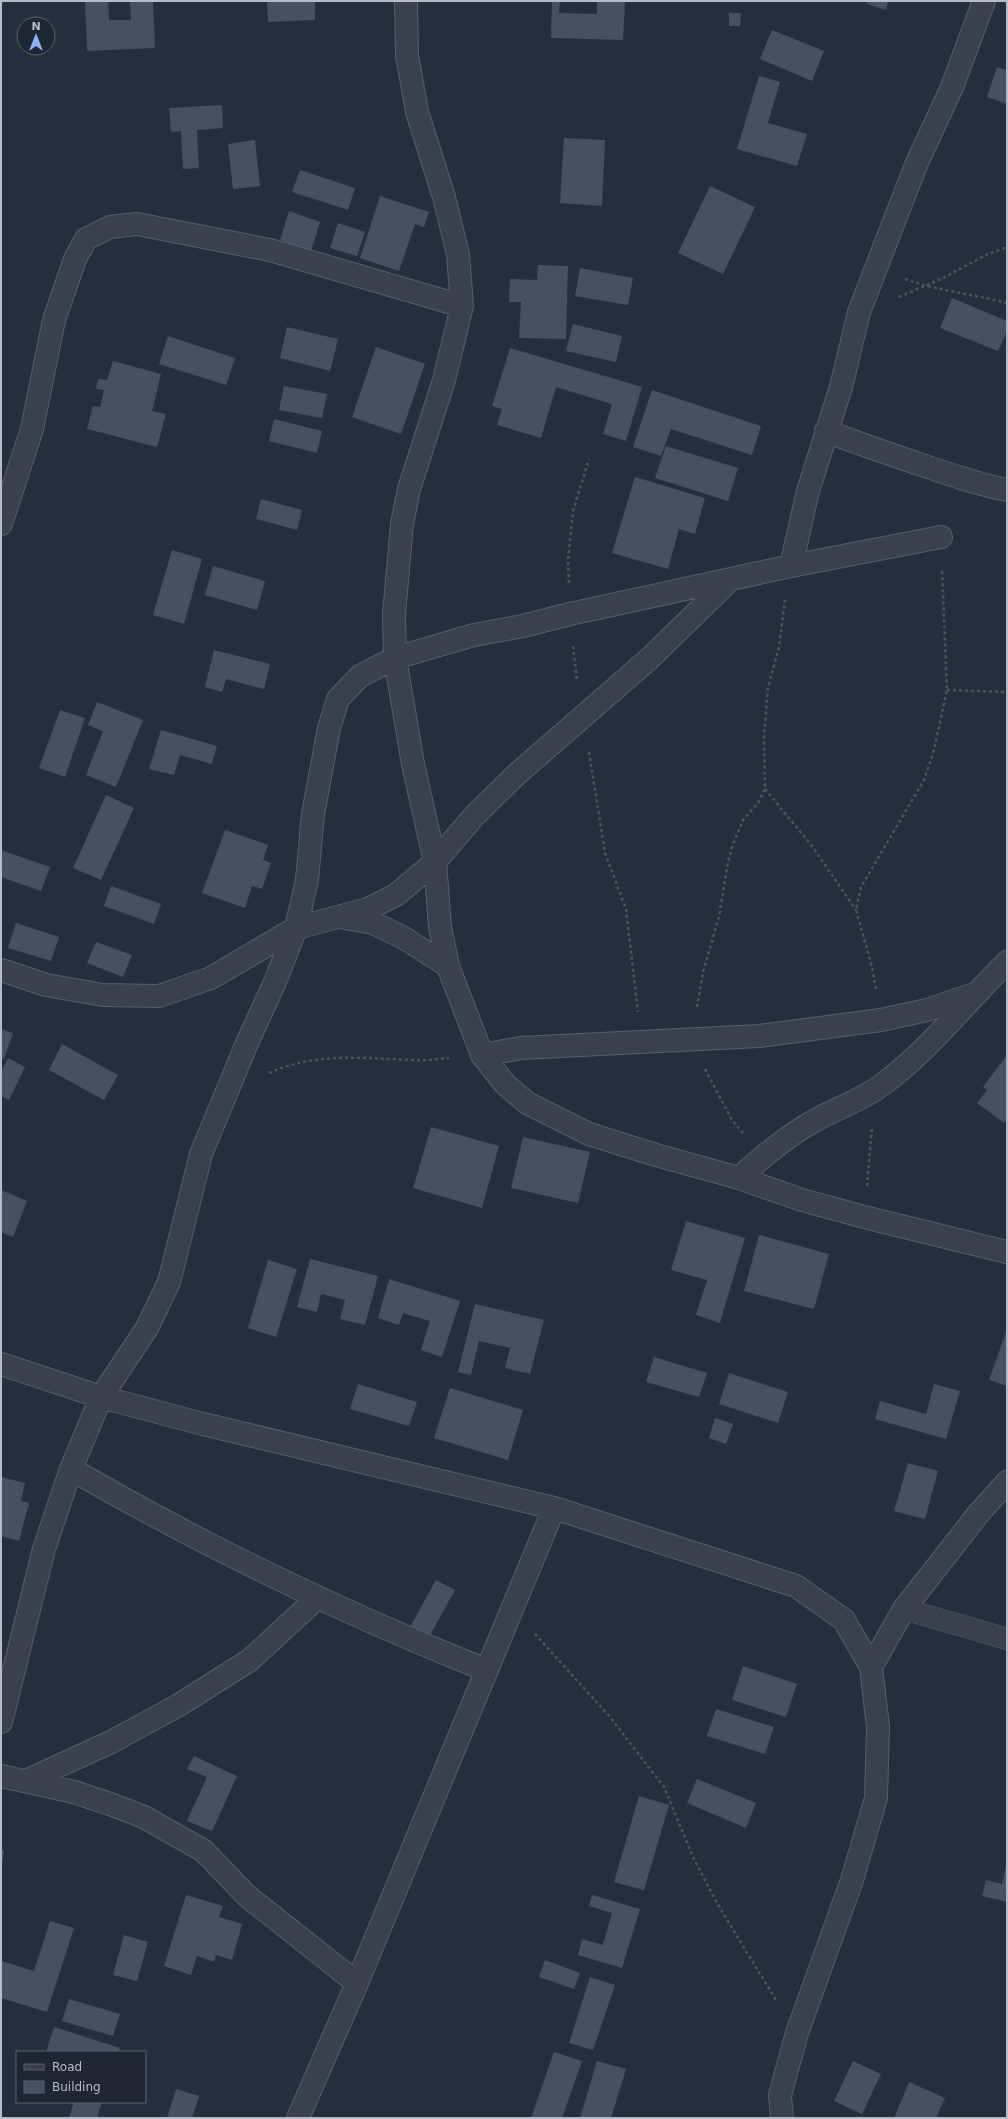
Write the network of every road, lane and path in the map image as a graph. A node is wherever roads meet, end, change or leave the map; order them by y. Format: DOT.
graph roads {
  1 [pos="406,1"];
  2 [pos="984,1"];
  3 [pos="1007,247"];
  4 [pos="925,286"];
  5 [pos="1007,303"];
  6 [pos="462,306"];
  7 [pos="859,312"];
  8 [pos="826,431"];
  9 [pos="588,459"];
  10 [pos="1007,490"];
  11 [pos="1,524"];
  12 [pos="941,537"];
  13 [pos="791,566"];
  14 [pos="731,579"];
  15 [pos="570,614"];
  16 [pos="395,658"];
  17 [pos="947,690"];
  18 [pos="1007,692"];
  19 [pos="585,716"];
  20 [pos="764,789"];
  21 [pos="435,862"];
  22 [pos="856,910"];
  23 [pos="341,917"];
  24 [pos="296,928"];
  25 [pos="1007,962"];
  26 [pos="448,966"];
  27 [pos="1,970"];
  28 [pos="974,994"];
  29 [pos="881,1020"];
  30 [pos="697,1039"];
  31 [pos="640,1042"];
  32 [pos="482,1055"];
  33 [pos="265,1075"];
  34 [pos="878,1088"];
  35 [pos="763,1157"];
  36 [pos="739,1178"];
  37 [pos="868,1218"];
  38 [pos="1007,1252"];
  39 [pos="1,1364"];
  40 [pos="101,1397"];
  41 [pos="71,1469"];
  42 [pos="1007,1482"];
  43 [pos="554,1508"];
  44 [pos="317,1598"];
  45 [pos="511,1609"];
  46 [pos="904,1609"];
  47 [pos="1007,1639"];
  48 [pos="871,1667"];
  49 [pos="486,1670"];
  50 [pos="1,1722"];
  51 [pos="1,1776"];
  52 [pos="26,1781"];
  53 [pos="356,1983"];
  54 [pos="797,2033"];
  55 [pos="298,2118"];
  56 [pos="782,2118"];
  1 -- 6 [label="street"];
  2 -- 7 [label="street"];
  3 -- 4 [label="path"];
  4 -- 5 [label="path"];
  4 -- 7 [label="path"];
  6 -- 11 [label="street"];
  6 -- 16 [label="street"];
  7 -- 8 [label="street"];
  8 -- 10 [label="street"];
  8 -- 13 [label="street"];
  9 -- 15 [label="path"];
  12 -- 13 [label="street"];
  12 -- 17 [label="path"];
  13 -- 14 [label="street"];
  13 -- 20 [label="path"];
  14 -- 15 [label="street"];
  14 -- 19 [label="street"];
  15 -- 16 [label="street"];
  15 -- 19 [label="path"];
  16 -- 21 [label="street"];
  16 -- 24 [label="street"];
  17 -- 18 [label="path"];
  17 -- 22 [label="path"];
  19 -- 21 [label="street"];
  19 -- 31 [label="path"];
  20 -- 22 [label="path"];
  20 -- 30 [label="path"];
  21 -- 23 [label="street"];
  21 -- 26 [label="street"];
  22 -- 29 [label="path"];
  23 -- 24 [label="street"];
  23 -- 26 [label="street"];
  24 -- 27 [label="street"];
  24 -- 40 [label="street"];
  25 -- 28 [label="street"];
  26 -- 32 [label="street"];
  28 -- 29 [label="street"];
  28 -- 34 [label="street"];
  29 -- 30 [label="street"];
  30 -- 31 [label="street"];
  30 -- 35 [label="path"];
  31 -- 32 [label="street"];
  32 -- 33 [label="path"];
  32 -- 36 [label="street"];
  34 -- 35 [label="street"];
  34 -- 37 [label="path"];
  35 -- 36 [label="street"];
  36 -- 37 [label="street"];
  37 -- 38 [label="street"];
  39 -- 40 [label="street"];
  40 -- 41 [label="street"];
  40 -- 43 [label="street"];
  41 -- 44 [label="street"];
  41 -- 50 [label="street"];
  42 -- 46 [label="street"];
  43 -- 45 [label="street"];
  43 -- 48 [label="street"];
  44 -- 49 [label="street"];
  44 -- 52 [label="street"];
  45 -- 49 [label="street"];
  45 -- 54 [label="path"];
  46 -- 47 [label="lane"];
  46 -- 48 [label="street"];
  48 -- 54 [label="street"];
  49 -- 53 [label="street"];
  51 -- 52 [label="street"];
  52 -- 53 [label="street"];
  53 -- 55 [label="street"];
  54 -- 56 [label="street"];
}
